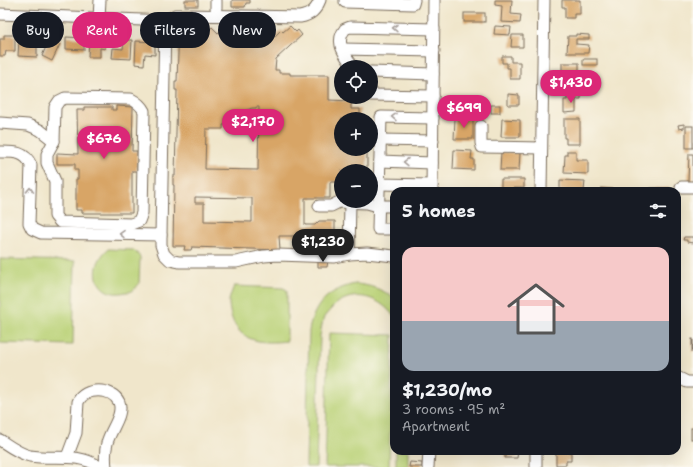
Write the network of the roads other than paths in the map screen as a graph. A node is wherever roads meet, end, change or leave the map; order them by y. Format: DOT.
graph roads {
  1 [pos="100,0"];
  2 [pos="320,0"];
  3 [pos="345,0"];
  4 [pos="414,0"];
  5 [pos="434,0"];
  6 [pos="544,0"];
  7 [pos="99,12"];
  8 [pos="0,14"];
  9 [pos="210,15"];
  10 [pos="72,17"];
  11 [pos="434,29"];
  12 [pos="164,48"];
  13 [pos="343,49"];
  14 [pos="434,51"];
  15 [pos="349,60"];
  16 [pos="378,72"];
  17 [pos="433,74"];
  18 [pos="378,94"];
  19 [pos="433,96"];
  20 [pos="433,118"];
  21 [pos="0,123"];
  22 [pos="481,126"];
  23 [pos="380,140"];
  24 [pos="433,140"];
  25 [pos="54,141"];
  26 [pos="541,148"];
  27 [pos="0,152"];
  28 [pos="380,161"];
  29 [pos="432,163"];
  30 [pos="379,184"];
  31 [pos="419,187"];
  32 [pos="432,187"];
  33 [pos="541,187"];
  34 [pos="681,187"];
  35 [pos="693,187"];
  36 [pos="334,205"];
  37 [pos="319,206"];
  38 [pos="378,206"];
  39 [pos="390,206"];
  40 [pos="350,208"];
  41 [pos="378,208"];
  42 [pos="390,229"];
  43 [pos="161,235"];
  44 [pos="349,254"];
  45 [pos="390,256"];
  46 [pos="681,379"];
  47 [pos="693,382"];
  48 [pos="0,440"];
  49 [pos="429,455"];
  50 [pos="536,455"];
  51 [pos="67,457"];
  52 [pos="100,467"];
  53 [pos="106,467"];
  54 [pos="428,467"];
  55 [pos="536,467"];
  1 -- 7 [label="street"];
  2 -- 9 [label="street"];
  3 -- 4 [label="street"];
  5 -- 11 [label="street"];
  6 -- 26 [label="street"];
  8 -- 10 [label="street"];
  11 -- 13 [label="street, one-way"];
  11 -- 14 [label="street"];
  12 -- 43 [label="street"];
  13 -- 14 [label="street"];
  13 -- 15 [label="street"];
  14 -- 17 [label="street"];
  16 -- 17 [label="street"];
  17 -- 19 [label="street"];
  18 -- 19 [label="street"];
  19 -- 20 [label="street"];
  20 -- 23 [label="street, one-way"];
  20 -- 24 [label="street"];
  21 -- 25 [label="street"];
  22 -- 26 [label="street"];
  23 -- 24 [label="street"];
  23 -- 28 [label="street"];
  24 -- 29 [label="street"];
  25 -- 25 [label="street"];
  26 -- 33 [label="street"];
  43 -- 27 [label="street, one-way"];
  29 -- 28 [label="street, one-way"];
  28 -- 30 [label="street"];
  29 -- 32 [label="street"];
  30 -- 31 [label="street"];
  30 -- 38 [label="street"];
  34 -- 35 [label="street"];
  36 -- 37 [label="street"];
  38 -- 39 [label="street"];
  40 -- 44 [label="street"];
  41 -- 42 [label="street"];
  43 -- 44 [label="street"];
  44 -- 45 [label="street"];
  46 -- 47 [label="street"];
  48 -- 51 [label="street"];
  49 -- 54 [label="street"];
  50 -- 55 [label="street"];
  51 -- 52 [label="street"];
  51 -- 53 [label="street"];
}
